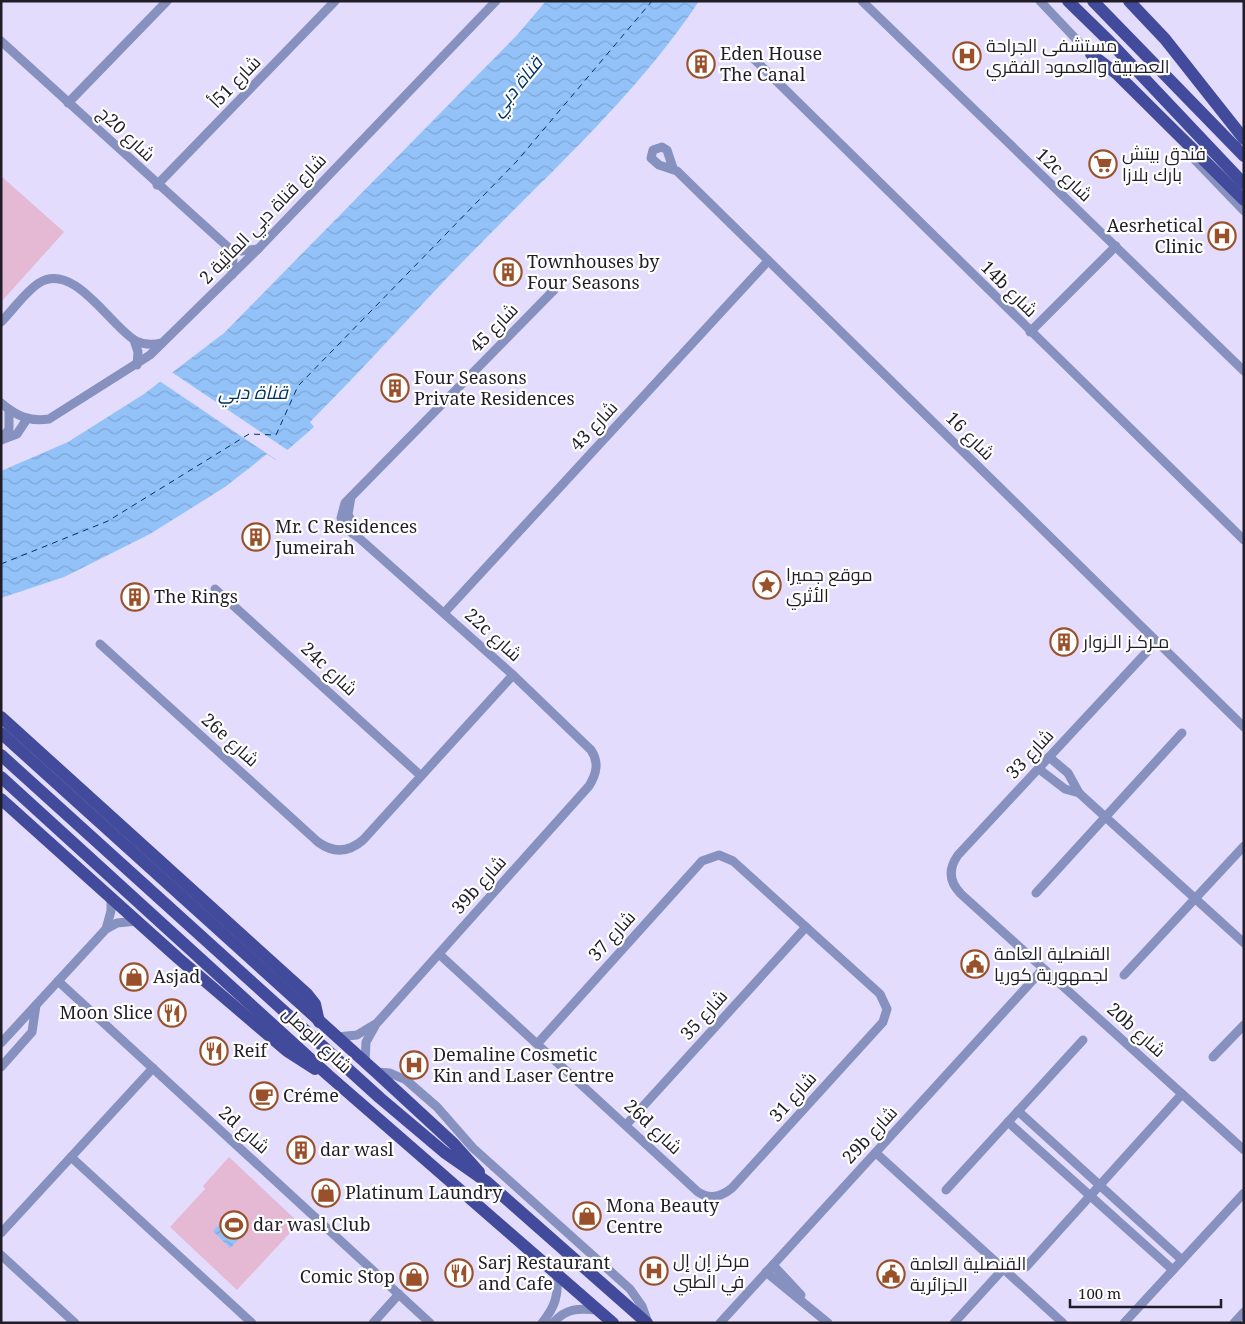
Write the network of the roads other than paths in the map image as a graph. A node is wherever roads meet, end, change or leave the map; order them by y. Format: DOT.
graph roads {
  1 [pos="167,1"];
  2 [pos="335,1"];
  3 [pos="496,1"];
  4 [pos="862,1"];
  5 [pos="1040,1"];
  6 [pos="1068,1"];
  7 [pos="1093,1"];
  8 [pos="1129,1"];
  9 [pos="1,41"];
  10 [pos="1090,54"];
  11 [pos="754,59"];
  12 [pos="68,103"];
  13 [pos="1244,139"];
  14 [pos="1244,156"];
  15 [pos="673,168"];
  16 [pos="1244,184"];
  17 [pos="157,185"];
  18 [pos="1244,200"];
  19 [pos="1244,211"];
  20 [pos="1116,246"];
  21 [pos="230,248"];
  22 [pos="259,248"];
  23 [pos="768,261"];
  24 [pos="231,276"];
  25 [pos="554,290"];
  26 [pos="1,322"];
  27 [pos="1030,332"];
  28 [pos="134,340"];
  29 [pos="162,343"];
  30 [pos="137,365"];
  31 [pos="1244,371"];
  32 [pos="1,403"];
  33 [pos="9,410"];
  34 [pos="27,419"];
  35 [pos="1,440"];
  36 [pos="351,497"];
  37 [pos="1244,540"];
  38 [pos="214,589"];
  39 [pos="444,614"];
  40 [pos="1156,642"];
  41 [pos="100,644"];
  42 [pos="513,675"];
  43 [pos="1,717"];
  44 [pos="1244,727"];
  45 [pos="1182,733"];
  46 [pos="1,734"];
  47 [pos="1,755"];
  48 [pos="1050,757"];
  49 [pos="597,764"];
  50 [pos="1039,769"];
  51 [pos="420,776"];
  52 [pos="1,777"];
  53 [pos="1079,793"];
  54 [pos="1,798"];
  55 [pos="1105,817"];
  56 [pos="1244,846"];
  57 [pos="1036,893"];
  58 [pos="961,894"];
  59 [pos="111,897"];
  60 [pos="1196,898"];
  61 [pos="137,921"];
  62 [pos="806,927"];
  63 [pos="106,928"];
  64 [pos="1244,943"];
  65 [pos="439,954"];
  66 [pos="1043,969"];
  67 [pos="1124,975"];
  68 [pos="58,981"];
  69 [pos="36,1005"];
  70 [pos="319,1022"];
  71 [pos="377,1023"];
  72 [pos="1244,1025"];
  73 [pos="336,1037"];
  74 [pos="1083,1040"];
  75 [pos="1,1043"];
  76 [pos="538,1043"];
  77 [pos="1213,1057"];
  78 [pos="365,1063"];
  79 [pos="1,1067"];
  80 [pos="153,1068"];
  81 [pos="376,1072"];
  82 [pos="328,1076"];
  83 [pos="1182,1094"];
  84 [pos="1018,1111"];
  85 [pos="1008,1122"];
  86 [pos="626,1125"];
  87 [pos="1244,1150"];
  88 [pos="876,1152"];
  89 [pos="71,1157"];
  90 [pos="487,1182"];
  91 [pos="1101,1185"];
  92 [pos="946,1190"];
  93 [pos="1244,1193"];
  94 [pos="1091,1195"];
  95 [pos="714,1197"];
  96 [pos="1,1233"];
  97 [pos="1,1256"];
  98 [pos="1182,1260"];
  99 [pos="1026,1267"];
  100 [pos="770,1268"];
  101 [pos="1004,1268"];
  102 [pos="1173,1270"];
  103 [pos="557,1274"];
  104 [pos="399,1294"];
  105 [pos="599,1311"];
  106 [pos="1244,1312"];
  107 [pos="75,1323"];
  108 [pos="252,1323"];
  109 [pos="373,1323"];
  110 [pos="430,1323"];
  111 [pos="542,1323"];
  112 [pos="553,1323"];
  113 [pos="613,1323"];
  114 [pos="648,1323"];
  115 [pos="720,1323"];
  116 [pos="828,1323"];
  117 [pos="954,1323"];
  118 [pos="1063,1323"];
  119 [pos="1124,1323"];
  120 [pos="1234,1323"];
  1 -- 12 [label="street"];
  2 -- 17 [label="street, شارع 51أ"];
  3 -- 22 [label="street, شارع قناة دبي المائية 2"];
  4 -- 20 [label="street, 12c شارع"];
  5 -- 10 [label="street"];
  6 -- 16 [label="main road"];
  7 -- 14 [label="main road"];
  8 -- 13 [label="main road"];
  9 -- 12 [label="street, شارع 20ج"];
  10 -- 18 [label="main road"];
  10 -- 19 [label="street"];
  11 -- 27 [label="street, 14b شارع"];
  12 -- 17 [label="street, شارع 20ج"];
  15 -- 23 [label="street, شارع 16"];
  17 -- 21 [label="street, شارع 20ج"];
  20 -- 27 [label="street"];
  20 -- 31 [label="street, 12c شارع"];
  21 -- 22 [label="street"];
  21 -- 24 [label="street"];
  22 -- 24 [label="street, شارع قناة دبي المائية 2"];
  23 -- 39 [label="street, شارع 43"];
  23 -- 40 [label="street, شارع 16"];
  24 -- 29 [label="street, شارع قناة دبي المائية 2"];
  25 -- 36 [label="street, شارع 45"];
  26 -- 28 [label="street"];
  27 -- 37 [label="street, 14b شارع"];
  28 -- 29 [label="street"];
  28 -- 30 [label="street"];
  29 -- 30 [label="street, شارع قناة دبي المائية 2"];
  30 -- 34 [label="street, شارع قناة دبي المائية 2"];
  32 -- 33 [label="street"];
  33 -- 34 [label="street"];
  33 -- 35 [label="street"];
  34 -- 35 [label="street"];
  36 -- 39 [label="street, 22c شارع"];
  38 -- 51 [label="street, 24c شارع"];
  39 -- 42 [label="street, 22c شارع"];
  40 -- 44 [label="street, شارع 16"];
  40 -- 48 [label="street, شارع 33"];
  41 -- 51 [label="street, 26e شارع"];
  42 -- 49 [label="street, 22c شارع"];
  42 -- 51 [label="street"];
  43 -- 70 [label="main road"];
  45 -- 55 [label="street"];
  46 -- 70 [label="main road, شارع الوصل"];
  47 -- 90 [label="main road, شارع الوصل"];
  48 -- 50 [label="street, شارع 33"];
  48 -- 53 [label="street"];
  49 -- 65 [label="street, 39b شارع"];
  50 -- 53 [label="street"];
  50 -- 58 [label="street, شارع 33"];
  52 -- 82 [label="main road, شارع الوصل"];
  53 -- 55 [label="street"];
  54 -- 59 [label="main road"];
  55 -- 57 [label="street"];
  55 -- 60 [label="street"];
  56 -- 60 [label="street"];
  58 -- 66 [label="street, 20b شارع"];
  59 -- 61 [label="main road"];
  59 -- 63 [label="street"];
  60 -- 64 [label="street"];
  60 -- 67 [label="street"];
  61 -- 63 [label="street"];
  61 -- 82 [label="main road"];
  62 -- 76 [label="street, شارع 37"];
  62 -- 86 [label="street, شارع 35"];
  62 -- 95 [label="street, شارع 31"];
  63 -- 68 [label="street"];
  65 -- 71 [label="street, 39b شارع"];
  65 -- 76 [label="street, 26d شارع"];
  66 -- 83 [label="street, 20b شارع"];
  66 -- 88 [label="street, 29b شارع"];
  68 -- 69 [label="street"];
  68 -- 80 [label="street, 2d شارع"];
  69 -- 75 [label="street"];
  69 -- 79 [label="street"];
  70 -- 73 [label="main road, شارع الوصل"];
  71 -- 73 [label="street, 39b شارع"];
  71 -- 78 [label="street, 39b شارع"];
  72 -- 77 [label="street"];
  73 -- 78 [label="main road, شارع الوصل"];
  74 -- 84 [label="street"];
  76 -- 86 [label="street, 26d شارع"];
  78 -- 81 [label="main road, شارع الوصل"];
  80 -- 89 [label="street"];
  80 -- 104 [label="street, 2d شارع"];
  81 -- 90 [label="main road, شارع الوصل"];
  81 -- 114 [label="street, شارع الوصل"];
  82 -- 103 [label="main road, شارع الوصل"];
  83 -- 87 [label="street, 20b شارع"];
  83 -- 91 [label="street"];
  84 -- 85 [label="street"];
  84 -- 91 [label="street"];
  85 -- 92 [label="street"];
  85 -- 94 [label="street"];
  86 -- 95 [label="street, 26d شارع"];
  88 -- 100 [label="street, 29b شارع"];
  88 -- 101 [label="street"];
  89 -- 96 [label="street"];
  89 -- 108 [label="street"];
  90 -- 114 [label="main road, شارع الوصل"];
  91 -- 94 [label="street"];
  91 -- 98 [label="street"];
  93 -- 98 [label="street"];
  94 -- 99 [label="street"];
  94 -- 102 [label="street"];
  97 -- 107 [label="street"];
  98 -- 102 [label="street"];
  100 -- 115 [label="street, 29b شارع"];
  100 -- 116 [label="street"];
  101 -- 117 [label="street"];
  101 -- 118 [label="street"];
  102 -- 119 [label="street"];
  103 -- 105 [label="main road, شارع الوصل"];
  103 -- 111 [label="street"];
  104 -- 109 [label="street"];
  104 -- 110 [label="street, 2d شارع"];
  105 -- 112 [label="street"];
  105 -- 113 [label="main road, شارع الوصل"];
  106 -- 120 [label="street"];
}
